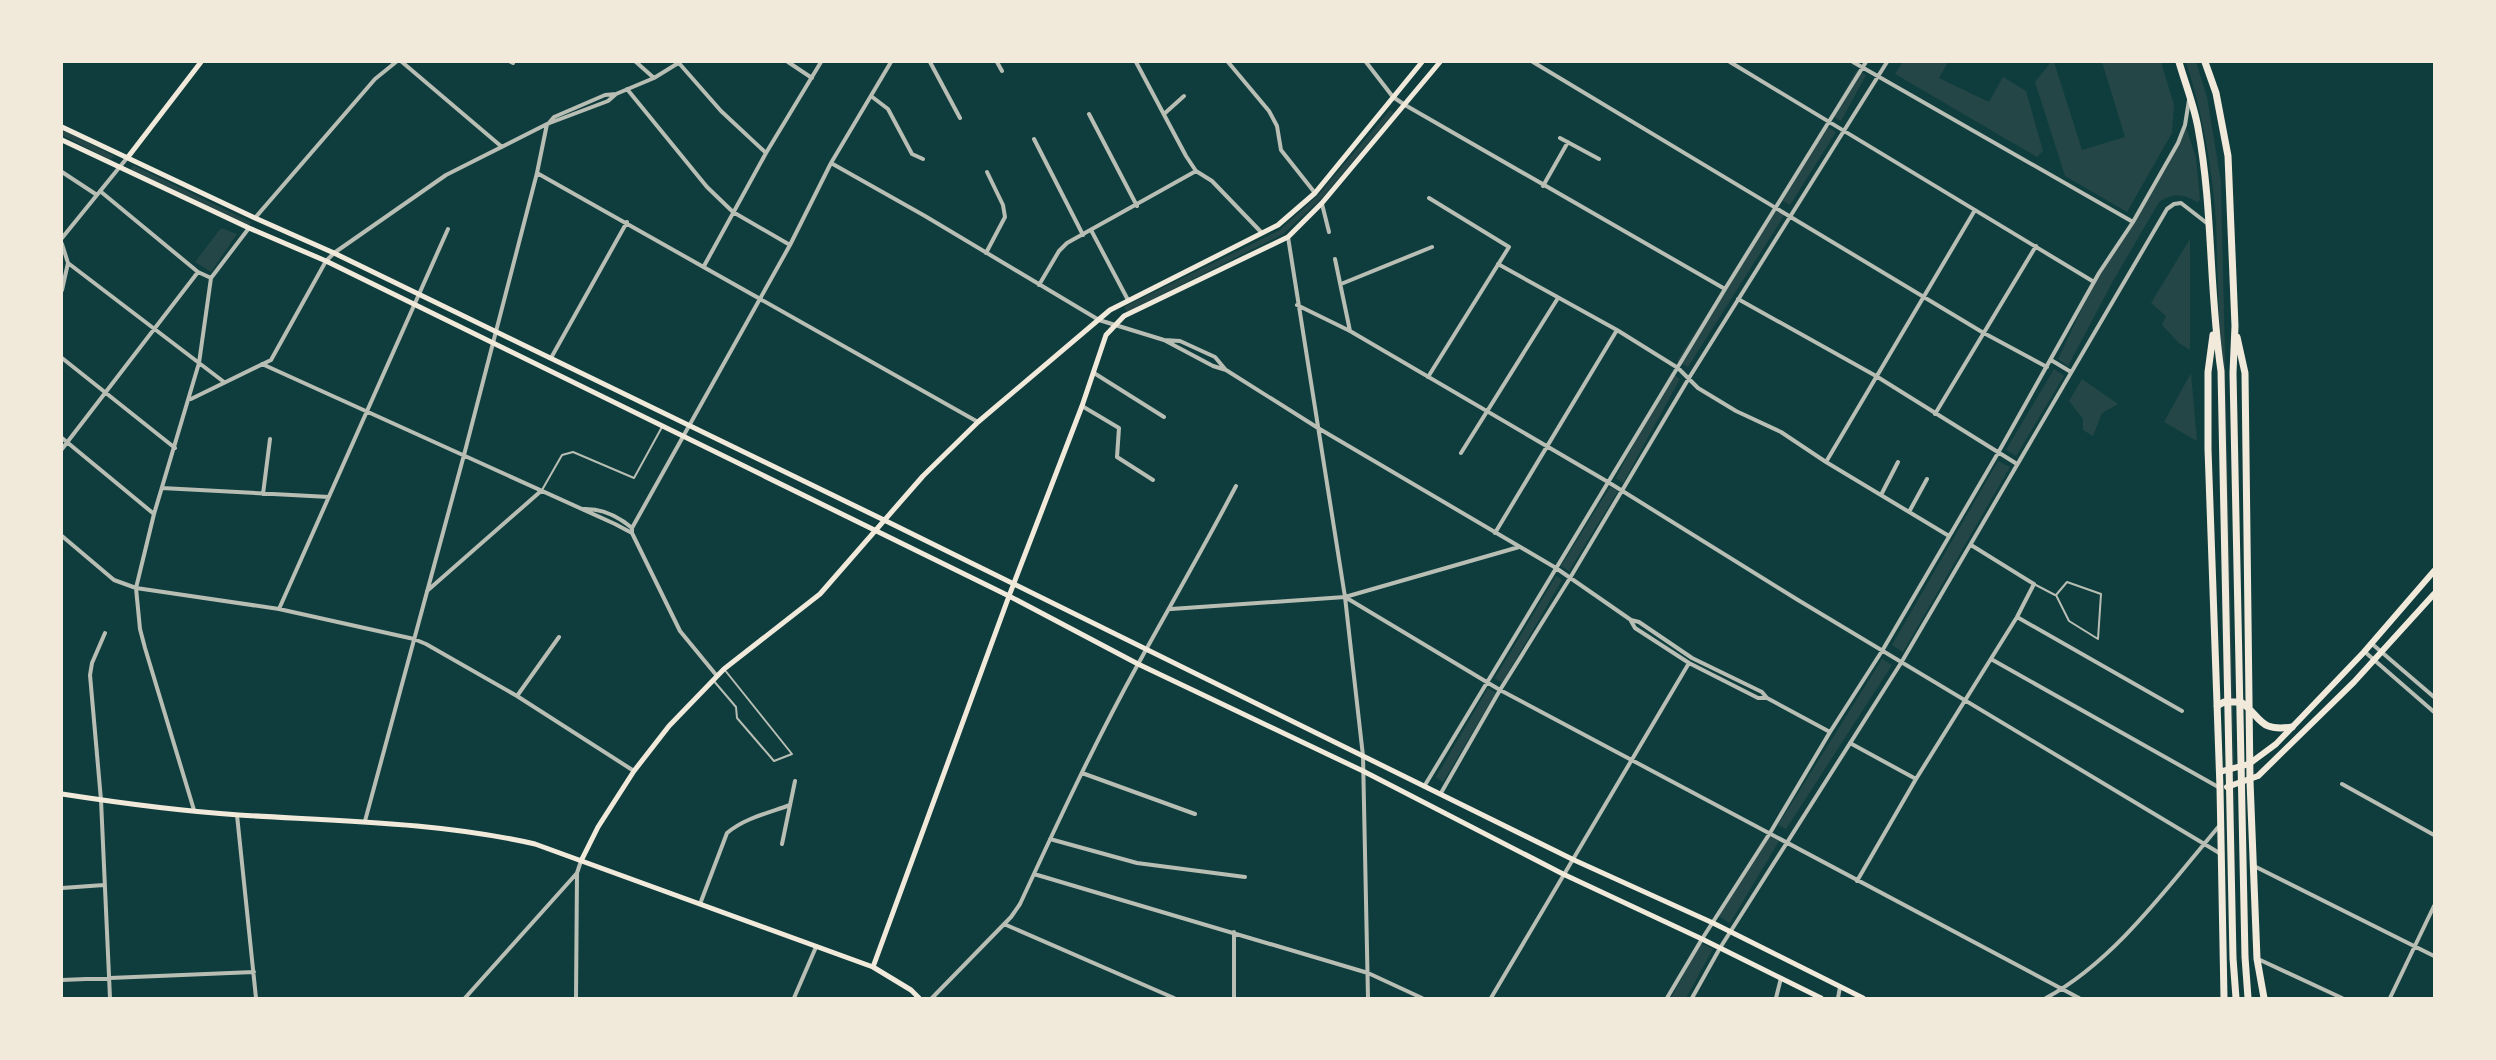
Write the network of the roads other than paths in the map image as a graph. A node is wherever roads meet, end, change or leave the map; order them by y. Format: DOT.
graph roads {
  1 [pos="201,62"];
  2 [pos="396,62"];
  3 [pos="402,62"];
  4 [pos="636,62"];
  5 [pos="679,62"];
  6 [pos="788,62"];
  7 [pos="821,62"];
  8 [pos="891,62"];
  9 [pos="930,62"];
  10 [pos="997,62"];
  11 [pos="1136,62"];
  12 [pos="1228,62"];
  13 [pos="1366,62"];
  14 [pos="1422,62"];
  15 [pos="1440,62"];
  16 [pos="1533,62"];
  17 [pos="1730,62"];
  18 [pos="1853,62"];
  19 [pos="1866,62"];
  20 [pos="1887,62"];
  21 [pos="2178,62"];
  22 [pos="2205,62"];
  23 [pos="1862,67"];
  24 [pos="1002,71"];
  25 [pos="1878,76"];
  26 [pos="654,78"];
  27 [pos="812,78"];
  28 [pos="627,89"];
  29 [pos="871,96"];
  30 [pos="1184,96"];
  31 [pos="2189,96"];
  32 [pos="1393,97"];
  33 [pos="1405,105"];
  34 [pos="1089,114"];
  35 [pos="1164,114"];
  36 [pos="960,118"];
  37 [pos="1828,120"];
  38 [pos="547,124"];
  39 [pos="62,127"];
  40 [pos="1845,130"];
  41 [pos="1560,138"];
  42 [pos="1034,139"];
  43 [pos="62,140"];
  44 [pos="1568,142"];
  45 [pos="502,147"];
  46 [pos="766,153"];
  47 [pos="128,157"];
  48 [pos="923,159"];
  49 [pos="1599,159"];
  50 [pos="831,163"];
  51 [pos="119,167"];
  52 [pos="1196,171"];
  53 [pos="62,172"];
  54 [pos="987,172"];
  55 [pos="537,173"];
  56 [pos="1543,186"];
  57 [pos="98,193"];
  58 [pos="1315,193"];
  59 [pos="1429,198"];
  60 [pos="1322,203"];
  61 [pos="1137,206"];
  62 [pos="1777,207"];
  63 [pos="1975,210"];
  64 [pos="733,212"];
  65 [pos="1791,216"];
  66 [pos="255,218"];
  67 [pos="627,222"];
  68 [pos="2133,222"];
  69 [pos="2209,225"];
  70 [pos="249,228"];
  71 [pos="448,229"];
  72 [pos="1091,230"];
  73 [pos="1329,232"];
  74 [pos="1263,234"];
  75 [pos="1083,235"];
  76 [pos="1288,237"];
  77 [pos="62,238"];
  78 [pos="62,244"];
  79 [pos="790,245"];
  80 [pos="2036,246"];
  81 [pos="1432,247"];
  82 [pos="334,253"];
  83 [pos="986,253"];
  84 [pos="1335,259"];
  85 [pos="326,261"];
  86 [pos="68,264"];
  87 [pos="1498,264"];
  88 [pos="704,266"];
  89 [pos="198,272"];
  90 [pos="211,278"];
  91 [pos="2094,282"];
  92 [pos="1341,284"];
  93 [pos="1039,285"];
  94 [pos="1725,289"];
  95 [pos="62,290"];
  96 [pos="419,294"];
  97 [pos="1923,295"];
  98 [pos="760,298"];
  99 [pos="1558,298"];
  100 [pos="1738,299"];
  101 [pos="1128,300"];
  102 [pos="414,304"];
  103 [pos="1297,305"];
  104 [pos="1098,320"];
  105 [pos="1114,324"];
  106 [pos="2214,326"];
  107 [pos="2235,326"];
  108 [pos="154,329"];
  109 [pos="1617,330"];
  110 [pos="1350,331"];
  111 [pos="495,332"];
  112 [pos="1982,332"];
  113 [pos="1164,340"];
  114 [pos="492,343"];
  115 [pos="62,358"];
  116 [pos="551,358"];
  117 [pos="2051,360"];
  118 [pos="199,363"];
  119 [pos="262,364"];
  120 [pos="2047,367"];
  121 [pos="1678,368"];
  122 [pos="1226,370"];
  123 [pos="2071,372"];
  124 [pos="1093,373"];
  125 [pos="1876,376"];
  126 [pos="1428,377"];
  127 [pos="1689,378"];
  128 [pos="224,382"];
  129 [pos="106,392"];
  130 [pos="190,399"];
  131 [pos="1082,406"];
  132 [pos="369,411"];
  133 [pos="1487,411"];
  134 [pos="1935,414"];
  135 [pos="1164,417"];
  136 [pos="978,422"];
  137 [pos="690,426"];
  138 [pos="662,427"];
  139 [pos="1318,428"];
  140 [pos="62,438"];
  141 [pos="684,438"];
  142 [pos="270,439"];
  143 [pos="67,442"];
  144 [pos="62,448"];
  145 [pos="175,448"];
  146 [pos="1547,448"];
  147 [pos="1461,453"];
  148 [pos="1998,453"];
  149 [pos="465,455"];
  150 [pos="1826,462"];
  151 [pos="1898,462"];
  152 [pos="2017,464"];
  153 [pos="1927,479"];
  154 [pos="1153,480"];
  155 [pos="1608,483"];
  156 [pos="1236,486"];
  157 [pos="162,488"];
  158 [pos="541,491"];
  159 [pos="1622,492"];
  160 [pos="263,494"];
  161 [pos="1881,495"];
  162 [pos="329,497"];
  163 [pos="1909,512"];
  164 [pos="154,514"];
  165 [pos="884,520"];
  166 [pos="632,531"];
  167 [pos="874,531"];
  168 [pos="1496,533"];
  169 [pos="62,536"];
  170 [pos="1949,536"];
  171 [pos="1971,545"];
  172 [pos="1520,546"];
  173 [pos="1556,568"];
  174 [pos="2434,571"];
  175 [pos="1570,578"];
  176 [pos="1014,584"];
  177 [pos="2034,584"];
  178 [pos="136,588"];
  179 [pos="427,591"];
  180 [pos="2434,594"];
  181 [pos="2056,595"];
  182 [pos="1009,596"];
  183 [pos="1346,597"];
  184 [pos="279,609"];
  185 [pos="1170,609"];
  186 [pos="2017,617"];
  187 [pos="1631,620"];
  188 [pos="105,633"];
  189 [pos="559,637"];
  190 [pos="414,639"];
  191 [pos="2371,643"];
  192 [pos="1147,651"];
  193 [pos="1882,651"];
  194 [pos="2364,652"];
  195 [pos="2382,652"];
  196 [pos="1991,659"];
  197 [pos="2374,661"];
  198 [pos="1689,663"];
  199 [pos="1901,663"];
  200 [pos="1138,664"];
  201 [pos="724,669"];
  202 [pos="715,678"];
  203 [pos="1486,681"];
  204 [pos="2217,689"];
  205 [pos="1500,690"];
  206 [pos="2248,690"];
  207 [pos="517,696"];
  208 [pos="2434,697"];
  209 [pos="1767,698"];
  210 [pos="1965,700"];
  211 [pos="2217,706"];
  212 [pos="2248,707"];
  213 [pos="2182,711"];
  214 [pos="2434,712"];
  215 [pos="2292,727"];
  216 [pos="1830,732"];
  217 [pos="1850,743"];
  218 [pos="1363,756"];
  219 [pos="1632,761"];
  220 [pos="2249,764"];
  221 [pos="634,771"];
  222 [pos="1363,771"];
  223 [pos="2219,772"];
  224 [pos="1082,773"];
  225 [pos="1916,779"];
  226 [pos="795,781"];
  227 [pos="2250,781"];
  228 [pos="2342,784"];
  229 [pos="1425,785"];
  230 [pos="2220,788"];
  231 [pos="1441,793"];
  232 [pos="62,794"];
  233 [pos="101,800"];
  234 [pos="790,805"];
  235 [pos="194,810"];
  236 [pos="237,814"];
  237 [pos="1195,814"];
  238 [pos="365,821"];
  239 [pos="2221,824"];
  240 [pos="1770,833"];
  241 [pos="2434,835"];
  242 [pos="1050,839"];
  243 [pos="1788,842"];
  244 [pos="782,844"];
  245 [pos="2204,844"];
  246 [pos="2221,854"];
  247 [pos="1574,860"];
  248 [pos="581,861"];
  249 [pos="2254,866"];
  250 [pos="577,873"];
  251 [pos="1034,874"];
  252 [pos="1563,874"];
  253 [pos="1245,877"];
  254 [pos="1857,882"];
  255 [pos="104,885"];
  256 [pos="62,888"];
  257 [pos="700,905"];
  258 [pos="2434,906"];
  259 [pos="1713,922"];
  260 [pos="1004,924"];
  261 [pos="1731,931"];
  262 [pos="1234,932"];
  263 [pos="1702,939"];
  264 [pos="816,947"];
  265 [pos="2415,947"];
  266 [pos="1720,948"];
  267 [pos="2434,956"];
  268 [pos="2257,958"];
  269 [pos="2222,965"];
  270 [pos="873,967"];
  271 [pos="254,972"];
  272 [pos="1368,973"];
  273 [pos="109,976"];
  274 [pos="1781,978"];
  275 [pos="62,980"];
  276 [pos="1840,987"];
  277 [pos="2061,990"];
  278 [pos="110,999"];
  279 [pos="256,999"];
  280 [pos="465,999"];
  281 [pos="576,999"];
  282 [pos="794,999"];
  283 [pos="919,999"];
  284 [pos="932,999"];
  285 [pos="1174,999"];
  286 [pos="1234,999"];
  287 [pos="1368,999"];
  288 [pos="1422,999"];
  289 [pos="1491,999"];
  290 [pos="1667,999"];
  291 [pos="1692,999"];
  292 [pos="1776,999"];
  293 [pos="1821,999"];
  294 [pos="1838,999"];
  295 [pos="1863,999"];
  296 [pos="2046,999"];
  297 [pos="2079,999"];
  298 [pos="2224,999"];
  299 [pos="2229,999"];
  300 [pos="2236,999"];
  301 [pos="2248,999"];
  302 [pos="2264,999"];
  303 [pos="2342,999"];
  304 [pos="2390,999"];
  1 -- 47 [label="main road"];
  2 -- 66 [label="street"];
  3 -- 45 [label="street"];
  4 -- 26 [label="street"];
  5 -- 26 [label="street"];
  5 -- 46 [label="street"];
  6 -- 27 [label="street"];
  7 -- 27 [label="street"];
  8 -- 29 [label="street"];
  9 -- 36 [label="street"];
  10 -- 24 [label="street"];
  11 -- 35 [label="street"];
  12 -- 58 [label="street"];
  13 -- 32 [label="street"];
  14 -- 32 [label="main road"];
  15 -- 33 [label="main road"];
  16 -- 62 [label="street"];
  17 -- 37 [label="street"];
  18 -- 23 [label="street"];
  19 -- 23 [label="street"];
  20 -- 25 [label="street"];
  21 -- 31 [label="highway"];
  22 -- 107 [label="highway"];
  23 -- 25 [label="street"];
  23 -- 37 [label="street"];
  25 -- 40 [label="street"];
  25 -- 68 [label="street"];
  26 -- 28 [label="street"];
  27 -- 46 [label="street"];
  28 -- 38 [label="street"];
  28 -- 64 [label="street"];
  29 -- 48 [label="street"];
  29 -- 50 [label="street"];
  30 -- 35 [label="street"];
  31 -- 68 [label="street"];
  31 -- 69 [label="highway"];
  32 -- 33 [label="street"];
  32 -- 58 [label="main road"];
  33 -- 56 [label="street"];
  33 -- 60 [label="main road"];
  34 -- 61 [label="street"];
  35 -- 52 [label="street"];
  37 -- 40 [label="street"];
  37 -- 62 [label="street"];
  38 -- 45 [label="street"];
  38 -- 55 [label="street"];
  39 -- 47 [label="main road"];
  40 -- 63 [label="street"];
  40 -- 65 [label="street"];
  41 -- 44 [label="street"];
  42 -- 75 [label="street"];
  43 -- 51 [label="main road"];
  44 -- 49 [label="street"];
  44 -- 56 [label="street"];
  45 -- 82 [label="street"];
  46 -- 64 [label="street"];
  47 -- 51 [label="street"];
  47 -- 66 [label="main road"];
  50 -- 79 [label="street"];
  50 -- 83 [label="street"];
  51 -- 57 [label="street"];
  51 -- 70 [label="main road"];
  52 -- 61 [label="street"];
  52 -- 74 [label="street"];
  53 -- 57 [label="street"];
  54 -- 83 [label="street"];
  55 -- 67 [label="street"];
  55 -- 111 [label="street"];
  56 -- 94 [label="street"];
  57 -- 77 [label="street"];
  57 -- 89 [label="street"];
  58 -- 74 [label="main road"];
  59 -- 87 [label="street"];
  60 -- 73 [label="street"];
  60 -- 76 [label="main road"];
  61 -- 72 [label="street"];
  62 -- 65 [label="street"];
  62 -- 94 [label="street"];
  63 -- 80 [label="street"];
  63 -- 97 [label="street"];
  64 -- 79 [label="street"];
  64 -- 88 [label="street"];
  65 -- 97 [label="street"];
  65 -- 100 [label="street"];
  66 -- 82 [label="main road"];
  67 -- 88 [label="street"];
  67 -- 116 [label="street"];
  68 -- 91 [label="street"];
  69 -- 106 [label="highway"];
  69 -- 123 [label="street"];
  70 -- 85 [label="main road"];
  70 -- 90 [label="street"];
  71 -- 96 [label="street"];
  72 -- 75 [label="street"];
  72 -- 101 [label="street"];
  74 -- 101 [label="main road"];
  75 -- 93 [label="street"];
  76 -- 103 [label="street"];
  76 -- 105 [label="main road"];
  78 -- 86 [label="street"];
  79 -- 98 [label="street"];
  80 -- 91 [label="street"];
  80 -- 112 [label="street"];
  81 -- 92 [label="street"];
  82 -- 85 [label="street"];
  82 -- 96 [label="main road"];
  83 -- 93 [label="street"];
  84 -- 92 [label="street"];
  85 -- 102 [label="main road"];
  85 -- 119 [label="street"];
  86 -- 95 [label="street"];
  86 -- 108 [label="street"];
  87 -- 99 [label="street"];
  87 -- 126 [label="street"];
  88 -- 98 [label="street"];
  89 -- 90 [label="street"];
  89 -- 108 [label="street"];
  90 -- 118 [label="street"];
  91 -- 117 [label="street"];
  92 -- 110 [label="street"];
  93 -- 104 [label="street"];
  94 -- 121 [label="street"];
  96 -- 102 [label="street"];
  96 -- 111 [label="main road"];
  97 -- 112 [label="street"];
  97 -- 125 [label="street"];
  98 -- 136 [label="street"];
  98 -- 137 [label="street"];
  99 -- 109 [label="street"];
  99 -- 133 [label="street"];
  100 -- 125 [label="street"];
  100 -- 127 [label="street"];
  101 -- 104 [label="main road"];
  102 -- 114 [label="main road"];
  102 -- 132 [label="street"];
  103 -- 110 [label="street"];
  103 -- 139 [label="street"];
  104 -- 105 [label="street"];
  104 -- 136 [label="main road"];
  105 -- 113 [label="street"];
  105 -- 124 [label="main road"];
  106 -- 204 [label="highway"];
  106 -- 300 [label="highway"];
  107 -- 206 [label="highway"];
  107 -- 301 [label="highway"];
  108 -- 118 [label="street"];
  108 -- 129 [label="street"];
  109 -- 121 [label="street"];
  109 -- 146 [label="street"];
  110 -- 126 [label="street"];
  111 -- 114 [label="street"];
  111 -- 116 [label="main road"];
  112 -- 120 [label="street"];
  112 -- 134 [label="street"];
  113 -- 122 [label="street"];
  113 -- 122 [label="street"];
  114 -- 138 [label="main road"];
  114 -- 149 [label="street"];
  115 -- 129 [label="street"];
  116 -- 137 [label="main road"];
  117 -- 120 [label="street"];
  117 -- 123 [label="street"];
  118 -- 128 [label="street"];
  118 -- 130 [label="street"];
  119 -- 128 [label="street"];
  119 -- 132 [label="street"];
  120 -- 148 [label="street"];
  121 -- 127 [label="street"];
  121 -- 155 [label="street"];
  122 -- 139 [label="street"];
  123 -- 152 [label="street"];
  124 -- 131 [label="main road"];
  124 -- 135 [label="street"];
  125 -- 134 [label="street"];
  125 -- 150 [label="street"];
  126 -- 133 [label="street"];
  127 -- 150 [label="street"];
  127 -- 159 [label="street"];
  128 -- 130 [label="street"];
  129 -- 143 [label="street"];
  129 -- 145 [label="street"];
  130 -- 145 [label="street"];
  131 -- 154 [label="street"];
  131 -- 176 [label="main road"];
  132 -- 149 [label="street"];
  132 -- 162 [label="street"];
  133 -- 146 [label="street"];
  133 -- 147 [label="street"];
  134 -- 148 [label="street"];
  136 -- 165 [label="main road"];
  137 -- 141 [label="street"];
  137 -- 165 [label="main road"];
  138 -- 141 [label="main road"];
  138 -- 158 [label="lane"];
  139 -- 168 [label="street"];
  139 -- 183 [label="street"];
  140 -- 143 [label="street"];
  141 -- 166 [label="street"];
  141 -- 167 [label="main road"];
  142 -- 160 [label="street"];
  143 -- 144 [label="street"];
  143 -- 164 [label="street"];
  145 -- 157 [label="street"];
  146 -- 155 [label="street"];
  146 -- 168 [label="street"];
  148 -- 152 [label="street"];
  148 -- 170 [label="street"];
  149 -- 158 [label="street"];
  149 -- 179 [label="street"];
  150 -- 161 [label="street"];
  151 -- 161 [label="street"];
  152 -- 171 [label="street"];
  153 -- 163 [label="street"];
  155 -- 159 [label="street"];
  155 -- 173 [label="street"];
  156 -- 185 [label="street"];
  157 -- 160 [label="street"];
  157 -- 164 [label="street"];
  158 -- 166 [label="street"];
  158 -- 179 [label="street"];
  159 -- 175 [label="street"];
  159 -- 193 [label="street"];
  160 -- 162 [label="street"];
  161 -- 163 [label="street"];
  162 -- 184 [label="street"];
  163 -- 170 [label="street"];
  164 -- 178 [label="street"];
  165 -- 167 [label="main road"];
  165 -- 176 [label="main road"];
  166 -- 202 [label="street"];
  167 -- 182 [label="main road"];
  167 -- 201 [label="main road"];
  168 -- 172 [label="street"];
  169 -- 178 [label="street"];
  170 -- 193 [label="street"];
  171 -- 177 [label="street"];
  171 -- 199 [label="street"];
  172 -- 173 [label="street"];
  172 -- 183 [label="street"];
  173 -- 175 [label="street"];
  173 -- 203 [label="street"];
  174 -- 191 [label="main road"];
  175 -- 187 [label="street"];
  175 -- 205 [label="street"];
  176 -- 182 [label="main road"];
  176 -- 192 [label="main road"];
  177 -- 181 [label="lane"];
  177 -- 186 [label="street"];
  178 -- 184 [label="street"];
  178 -- 235 [label="street"];
  179 -- 190 [label="street"];
  180 -- 195 [label="main road"];
  181 -- 181 [label="lane"];
  182 -- 200 [label="main road"];
  182 -- 270 [label="main road"];
  183 -- 185 [label="street"];
  183 -- 203 [label="street"];
  183 -- 218 [label="street"];
  184 -- 190 [label="street"];
  185 -- 192 [label="street"];
  186 -- 196 [label="street"];
  186 -- 213 [label="street"];
  187 -- 198 [label="street"];
  187 -- 209 [label="street"];
  188 -- 233 [label="street"];
  189 -- 207 [label="street"];
  190 -- 207 [label="street"];
  190 -- 238 [label="street"];
  191 -- 194 [label="main road"];
  191 -- 195 [label="street"];
  192 -- 200 [label="street"];
  192 -- 218 [label="main road"];
  193 -- 199 [label="street"];
  193 -- 216 [label="street"];
  194 -- 197 [label="street"];
  194 -- 215 [label="main road"];
  195 -- 197 [label="main road"];
  195 -- 208 [label="street"];
  196 -- 210 [label="street"];
  196 -- 230 [label="street"];
  197 -- 214 [label="street"];
  197 -- 227 [label="main road"];
  198 -- 209 [label="street"];
  198 -- 219 [label="street"];
  199 -- 210 [label="street"];
  199 -- 217 [label="street"];
  200 -- 222 [label="main road"];
  200 -- 224 [label="street"];
  201 -- 202 [label="main road"];
  201 -- 202 [label="lane"];
  202 -- 221 [label="main road"];
  203 -- 205 [label="street"];
  203 -- 229 [label="street"];
  204 -- 206 [label="highway"];
  204 -- 211 [label="highway"];
  205 -- 219 [label="street"];
  205 -- 231 [label="street"];
  206 -- 212 [label="highway"];
  207 -- 221 [label="street"];
  209 -- 216 [label="street"];
  210 -- 225 [label="street"];
  210 -- 245 [label="street"];
  211 -- 212 [label="highway"];
  211 -- 223 [label="highway"];
  212 -- 215 [label="highway"];
  212 -- 220 [label="highway"];
  215 -- 220 [label="main road"];
  216 -- 240 [label="street"];
  217 -- 225 [label="street"];
  217 -- 243 [label="street"];
  218 -- 222 [label="street"];
  218 -- 229 [label="main road"];
  219 -- 240 [label="street"];
  219 -- 247 [label="street"];
  220 -- 223 [label="main road"];
  220 -- 227 [label="highway"];
  221 -- 248 [label="main road"];
  222 -- 252 [label="main road"];
  222 -- 272 [label="street"];
  223 -- 230 [label="highway"];
  224 -- 237 [label="street"];
  224 -- 242 [label="street"];
  225 -- 254 [label="street"];
  226 -- 234 [label="street"];
  227 -- 230 [label="main road"];
  227 -- 249 [label="highway"];
  228 -- 241 [label="street"];
  229 -- 231 [label="main road"];
  230 -- 239 [label="highway"];
  231 -- 247 [label="main road"];
  232 -- 233 [label="main road"];
  233 -- 235 [label="main road"];
  233 -- 255 [label="street"];
  234 -- 244 [label="street"];
  234 -- 257 [label="street"];
  235 -- 236 [label="main road"];
  236 -- 238 [label="main road"];
  236 -- 271 [label="street"];
  238 -- 248 [label="main road"];
  239 -- 245 [label="street"];
  239 -- 246 [label="highway"];
  240 -- 243 [label="street"];
  240 -- 259 [label="street"];
  242 -- 251 [label="street"];
  242 -- 253 [label="street"];
  243 -- 254 [label="street"];
  243 -- 261 [label="street"];
  245 -- 246 [label="street"];
  245 -- 277 [label="street"];
  246 -- 269 [label="highway"];
  247 -- 252 [label="street"];
  247 -- 259 [label="main road"];
  248 -- 250 [label="street"];
  248 -- 257 [label="main road"];
  249 -- 265 [label="street"];
  249 -- 268 [label="highway"];
  250 -- 280 [label="street"];
  250 -- 281 [label="street"];
  251 -- 260 [label="street"];
  251 -- 262 [label="street"];
  252 -- 263 [label="main road"];
  252 -- 289 [label="street"];
  254 -- 277 [label="street"];
  255 -- 256 [label="street"];
  255 -- 273 [label="street"];
  257 -- 264 [label="main road"];
  258 -- 265 [label="street"];
  259 -- 261 [label="main road"];
  259 -- 263 [label="street"];
  260 -- 284 [label="street"];
  260 -- 285 [label="street"];
  261 -- 266 [label="street"];
  261 -- 276 [label="main road"];
  262 -- 272 [label="street"];
  262 -- 286 [label="street"];
  263 -- 266 [label="main road"];
  263 -- 290 [label="street"];
  264 -- 270 [label="main road"];
  264 -- 282 [label="street"];
  265 -- 267 [label="street"];
  265 -- 304 [label="street"];
  266 -- 274 [label="main road"];
  266 -- 291 [label="street"];
  268 -- 302 [label="highway"];
  268 -- 303 [label="street"];
  269 -- 298 [label="highway"];
  269 -- 299 [label="highway"];
  270 -- 283 [label="main road"];
  271 -- 273 [label="street"];
  271 -- 279 [label="street"];
  272 -- 287 [label="street"];
  272 -- 288 [label="street"];
  273 -- 275 [label="street"];
  273 -- 278 [label="street"];
  274 -- 292 [label="street"];
  274 -- 293 [label="main road"];
  276 -- 294 [label="street"];
  276 -- 295 [label="main road"];
  277 -- 296 [label="street"];
  277 -- 297 [label="street"];
}
